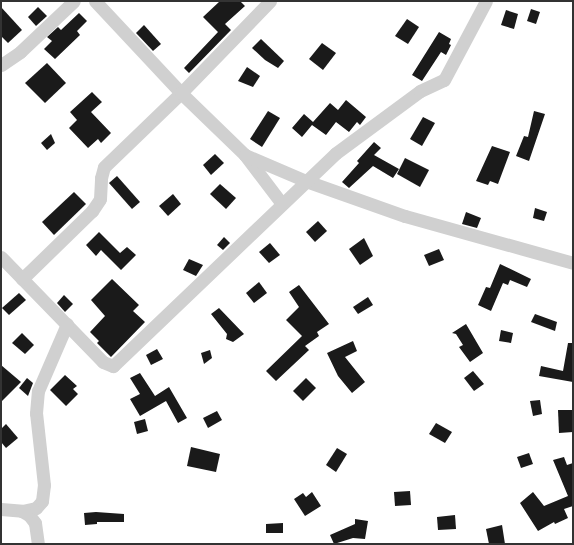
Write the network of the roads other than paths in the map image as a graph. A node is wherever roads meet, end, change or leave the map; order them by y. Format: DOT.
graph roads {
  1 [pos="74,1"];
  2 [pos="95,1"];
  3 [pos="270,1"];
  4 [pos="486,1"];
  5 [pos="1,65"];
  6 [pos="181,93"];
  7 [pos="245,155"];
  8 [pos="306,181"];
  9 [pos="282,204"];
  10 [pos="1,257"];
  11 [pos="573,263"];
  12 [pos="22,278"];
  13 [pos="68,324"];
  14 [pos="1,509"];
  15 [pos="22,511"];
  16 [pos="38,544"];
  1 -- 5 [label="street"];
  2 -- 6 [label="street"];
  3 -- 6 [label="street"];
  4 -- 8 [label="street"];
  6 -- 7 [label="street"];
  6 -- 12 [label="street"];
  7 -- 8 [label="street"];
  7 -- 9 [label="street"];
  8 -- 9 [label="street"];
  8 -- 11 [label="street"];
  9 -- 13 [label="street"];
  10 -- 12 [label="street"];
  12 -- 13 [label="street"];
  13 -- 15 [label="street"];
  14 -- 15 [label="street"];
  15 -- 16 [label="street"];
}
